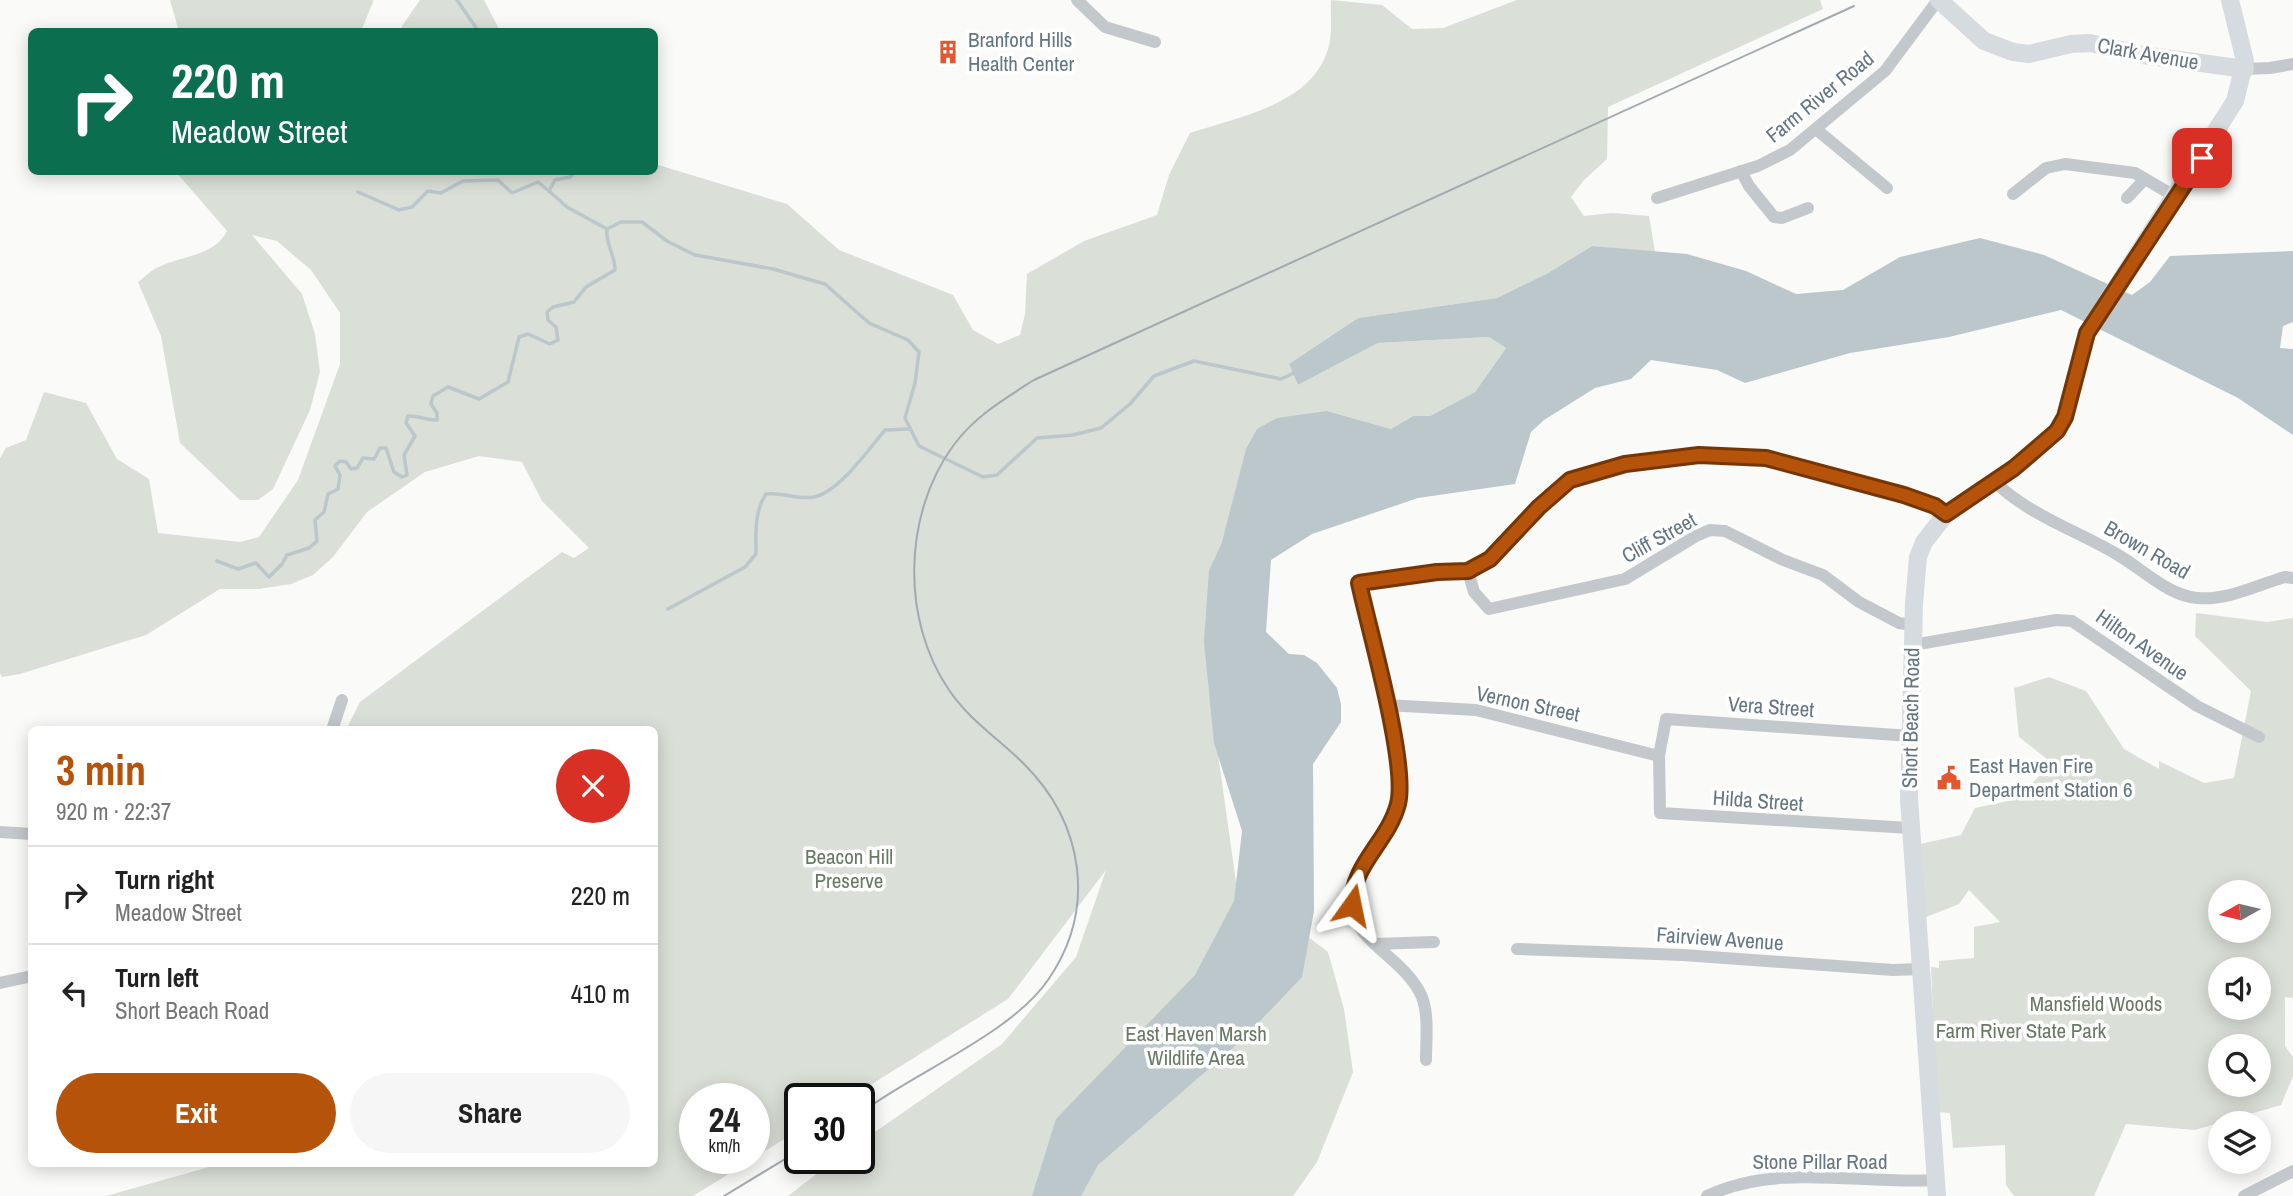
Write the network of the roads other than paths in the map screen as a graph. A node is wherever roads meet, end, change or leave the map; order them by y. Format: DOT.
graph roads {
  1 [pos="1077,0"];
  2 [pos="1939,0"];
  3 [pos="2230,0"];
  4 [pos="1156,42"];
  5 [pos="2293,64"];
  6 [pos="2245,69"];
  7 [pos="1817,130"];
  8 [pos="1741,171"];
  9 [pos="2144,180"];
  10 [pos="1887,188"];
  11 [pos="2012,194"];
  12 [pos="2176,197"];
  13 [pos="1657,198"];
  14 [pos="2127,198"];
  15 [pos="1808,208"];
  16 [pos="1994,481"];
  17 [pos="1946,514"];
  18 [pos="1468,571"];
  19 [pos="2293,578"];
  20 [pos="1913,625"];
  21 [pos="1913,645"];
  22 [pos="342,700"];
  23 [pos="1386,705"];
  24 [pos="333,726"];
  25 [pos="1911,736"];
  26 [pos="2259,737"];
  27 [pos="1659,756"];
  28 [pos="1910,828"];
  29 [pos="0,832"];
  30 [pos="28,834"];
  31 [pos="1434,942"];
  32 [pos="1376,944"];
  33 [pos="1517,949"];
  34 [pos="1920,969"];
  35 [pos="28,977"];
  36 [pos="0,983"];
  37 [pos="1426,1060"];
  38 [pos="2293,1171"];
  39 [pos="1937,1188"];
  40 [pos="1707,1196"];
  41 [pos="2244,1196"];
  1 -- 4 [label="street"];
  2 -- 6 [label="main road, Clark Avenue"];
  2 -- 7 [label="street, Farm River Road"];
  3 -- 6 [label="main road"];
  5 -- 6 [label="street, Clark Avenue"];
  6 -- 12 [label="main road, Short Beach Road"];
  7 -- 8 [label="street, Farm River Road"];
  7 -- 10 [label="street"];
  8 -- 13 [label="street, Farm River Road"];
  8 -- 15 [label="street"];
  9 -- 11 [label="street"];
  9 -- 12 [label="street"];
  9 -- 14 [label="street"];
  12 -- 16 [label="main road, Short Beach Road"];
  16 -- 17 [label="main road, Short Beach Road"];
  16 -- 19 [label="street, Brown Road"];
  17 -- 18 [label="street"];
  17 -- 20 [label="main road, Short Beach Road"];
  18 -- 20 [label="street, Cliff Street"];
  18 -- 23 [label="street"];
  20 -- 21 [label="main road, Short Beach Road"];
  21 -- 25 [label="main road, Short Beach Road"];
  21 -- 26 [label="street, Hilton Avenue"];
  22 -- 24 [label="street"];
  23 -- 27 [label="street, Vernon Street"];
  23 -- 32 [label="street"];
  25 -- 27 [label="street, Vera Street"];
  25 -- 28 [label="main road, Short Beach Road"];
  27 -- 28 [label="street, Hilda Street"];
  28 -- 34 [label="main road, Short Beach Road"];
  29 -- 30 [label="street"];
  31 -- 32 [label="street"];
  32 -- 37 [label="street"];
  33 -- 34 [label="street, Fairview Avenue"];
  34 -- 39 [label="main road, Short Beach Road"];
  35 -- 36 [label="street"];
  38 -- 41 [label="street"];
  39 -- 40 [label="street, Stone Pillar Road"];
}
